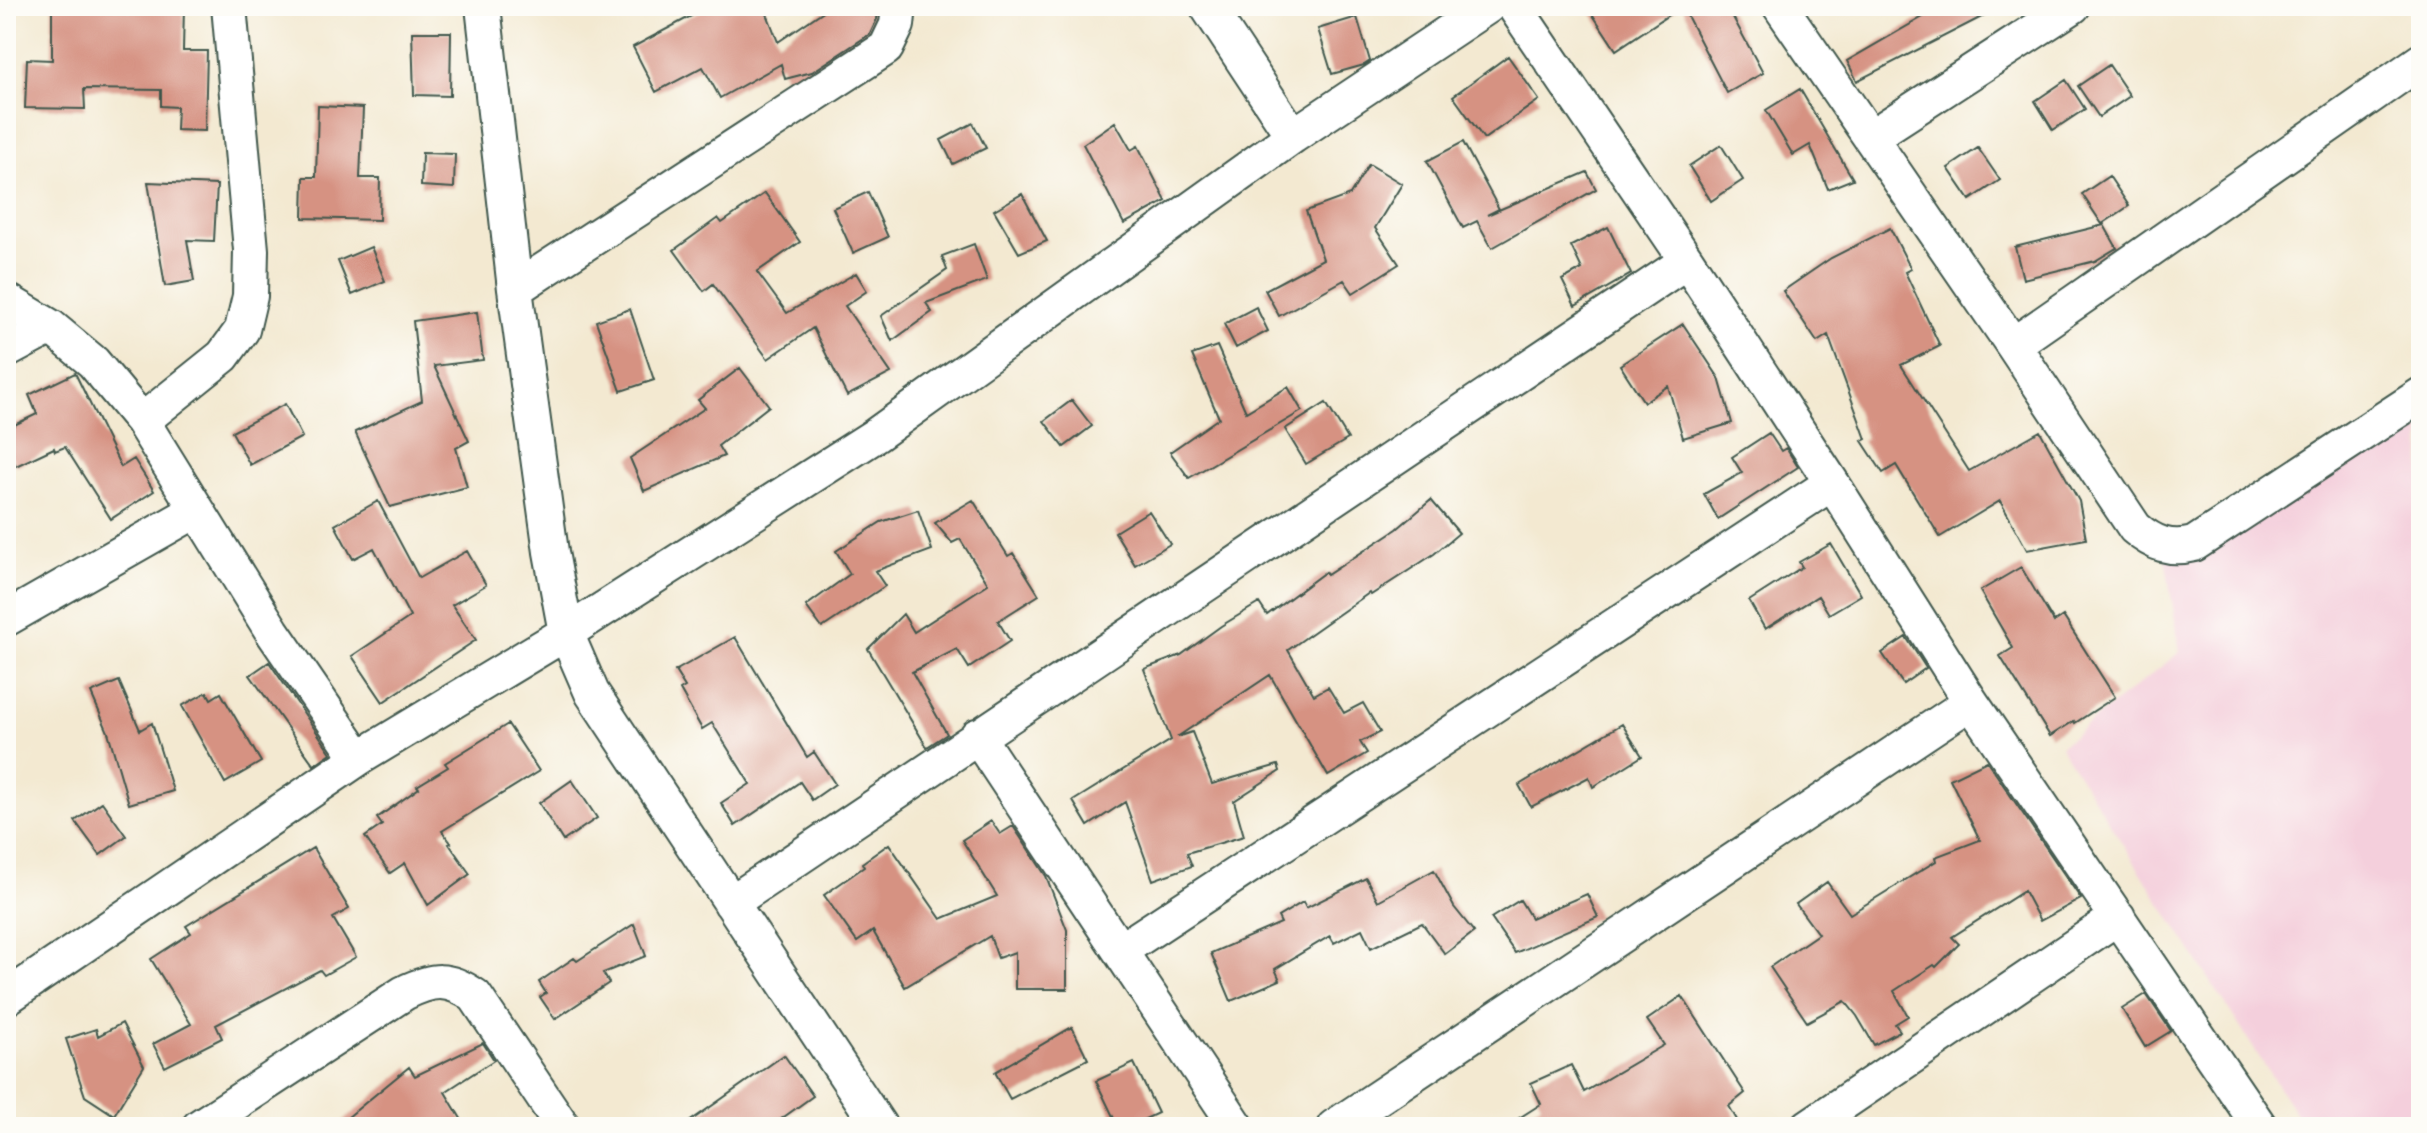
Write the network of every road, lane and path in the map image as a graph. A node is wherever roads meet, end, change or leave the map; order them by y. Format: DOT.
graph roads {
  1 [pos="229,6"];
  2 [pos="483,6"];
  3 [pos="899,6"];
  4 [pos="1207,6"];
  5 [pos="1488,6"];
  6 [pos="1514,6"];
  7 [pos="1780,6"];
  8 [pos="2073,6"];
  9 [pos="2421,61"];
  10 [pos="1293,136"];
  11 [pos="1871,137"];
  12 [pos="1687,261"];
  13 [pos="515,289"];
  14 [pos="6,300"];
  15 [pos="51,327"];
  16 [pos="2013,345"];
  17 [pos="6,351"];
  18 [pos="2421,395"];
  19 [pos="142,421"];
  20 [pos="1832,483"];
  21 [pos="197,510"];
  22 [pos="6,619"];
  23 [pos="566,633"];
  24 [pos="1971,702"];
  25 [pos="977,736"];
  26 [pos="359,758"];
  27 [pos="731,903"];
  28 [pos="2118,917"];
  29 [pos="1121,950"];
  30 [pos="6,998"];
  31 [pos="199,1127"];
  32 [pos="563,1127"];
  33 [pos="880,1127"];
  34 [pos="1237,1127"];
  35 [pos="1334,1127"];
  36 [pos="1808,1127"];
  37 [pos="2260,1127"];
  1 -- 19 [label="street"];
  2 -- 13 [label="street"];
  3 -- 13 [label="street"];
  4 -- 10 [label="street"];
  5 -- 10 [label="street"];
  6 -- 12 [label="street"];
  7 -- 11 [label="street"];
  8 -- 11 [label="street"];
  9 -- 16 [label="street"];
  10 -- 23 [label="street"];
  11 -- 16 [label="street"];
  12 -- 20 [label="street"];
  12 -- 25 [label="street"];
  13 -- 23 [label="street"];
  14 -- 15 [label="street"];
  15 -- 17 [label="street"];
  15 -- 19 [label="street"];
  16 -- 18 [label="street"];
  19 -- 21 [label="street"];
  20 -- 24 [label="street"];
  20 -- 29 [label="street"];
  21 -- 22 [label="street"];
  21 -- 26 [label="street"];
  23 -- 26 [label="street"];
  23 -- 27 [label="street"];
  24 -- 28 [label="street"];
  24 -- 35 [label="street"];
  25 -- 27 [label="street"];
  25 -- 29 [label="street"];
  26 -- 30 [label="street"];
  27 -- 33 [label="street"];
  28 -- 36 [label="street"];
  28 -- 37 [label="street"];
  29 -- 34 [label="street"];
  31 -- 32 [label="street"];
}
